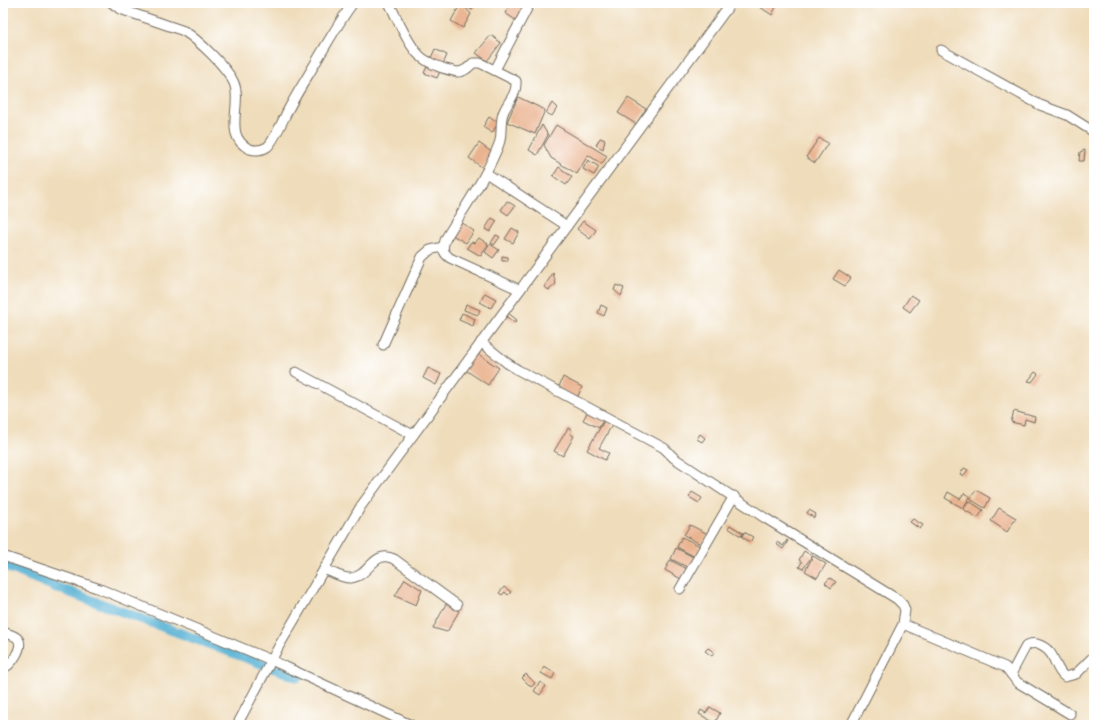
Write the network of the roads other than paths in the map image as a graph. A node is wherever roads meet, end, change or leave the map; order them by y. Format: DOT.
graph roads {
  1 [pos="112,3"];
  2 [pos="353,3"];
  3 [pos="388,3"];
  4 [pos="530,3"];
  5 [pos="731,3"];
  6 [pos="941,50"];
  7 [pos="495,70"];
  8 [pos="1094,132"];
  9 [pos="486,173"];
  10 [pos="567,226"];
  11 [pos="442,247"];
  12 [pos="520,290"];
  13 [pos="481,342"];
  14 [pos="383,345"];
  15 [pos="296,372"];
  16 [pos="413,435"];
  17 [pos="734,496"];
  18 [pos="3,556"];
  19 [pos="324,569"];
  20 [pos="680,590"];
  21 [pos="458,605"];
  22 [pos="903,624"];
  23 [pos="3,632"];
  24 [pos="1094,656"];
  25 [pos="269,664"];
  26 [pos="3,668"];
  27 [pos="1011,674"];
  28 [pos="1070,714"];
  29 [pos="237,725"];
  30 [pos="411,725"];
  31 [pos="851,725"];
  1 -- 2 [label="street"];
  3 -- 7 [label="street"];
  4 -- 7 [label="street"];
  5 -- 10 [label="street"];
  6 -- 8 [label="street"];
  7 -- 9 [label="street"];
  9 -- 10 [label="street"];
  9 -- 11 [label="street"];
  10 -- 12 [label="street"];
  11 -- 12 [label="street"];
  11 -- 14 [label="street"];
  12 -- 13 [label="street"];
  13 -- 16 [label="street"];
  13 -- 17 [label="street"];
  15 -- 16 [label="street"];
  16 -- 19 [label="street"];
  17 -- 20 [label="street"];
  17 -- 22 [label="street"];
  18 -- 25 [label="street"];
  19 -- 21 [label="street"];
  19 -- 25 [label="street"];
  22 -- 27 [label="street"];
  22 -- 31 [label="street"];
  23 -- 26 [label="street"];
  24 -- 27 [label="street"];
  25 -- 29 [label="street"];
  25 -- 30 [label="street"];
  27 -- 28 [label="street"];
}
